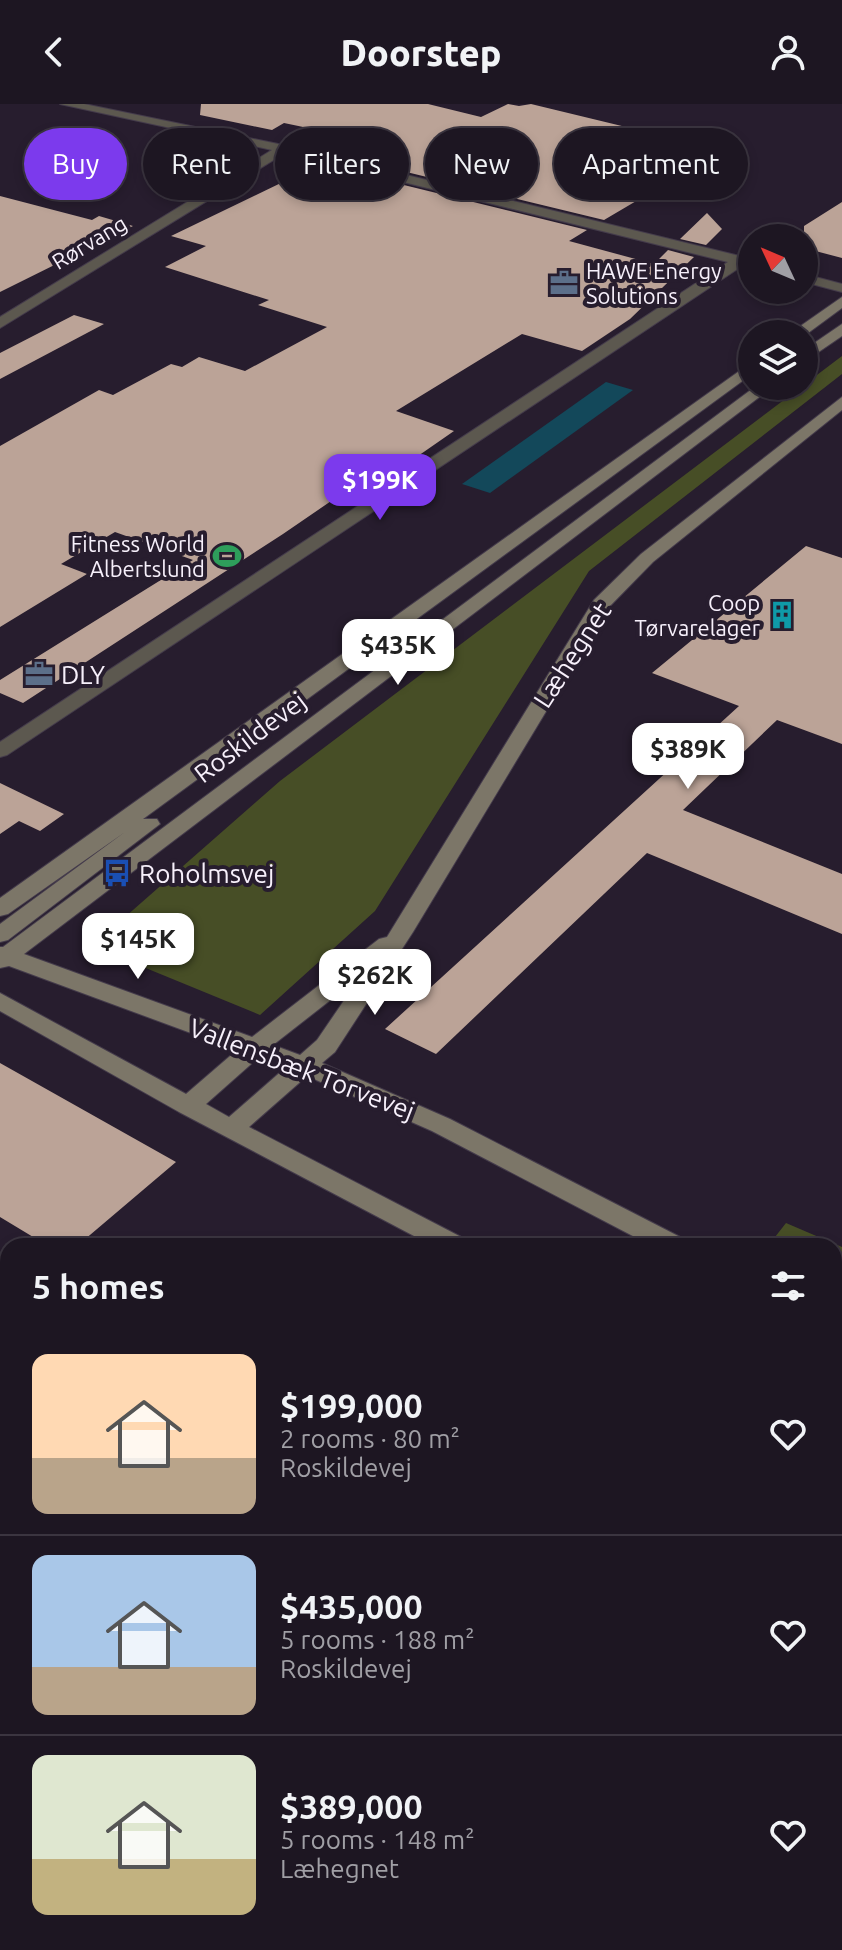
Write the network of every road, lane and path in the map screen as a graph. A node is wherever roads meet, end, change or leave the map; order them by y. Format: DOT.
graph roads {
  1 [pos="66,104"];
  2 [pos="275,147"];
  3 [pos="275,154"];
  4 [pos="409,180"];
  5 [pos="738,260"];
  6 [pos="738,267"];
  7 [pos="818,282"];
  8 [pos="842,288"];
  9 [pos="842,301"];
  10 [pos="816,320"];
  11 [pos="0,323"];
  12 [pos="842,329"];
  13 [pos="818,347"];
  14 [pos="738,377"];
  15 [pos="747,400"];
  16 [pos="842,402"];
  17 [pos="0,751"];
  18 [pos="188,777"];
  19 [pos="0,909"];
  20 [pos="402,932"];
  21 [pos="2,952"];
  22 [pos="0,1001"];
  23 [pos="254,1048"];
  24 [pos="306,1066"];
  25 [pos="188,1106"];
  26 [pos="232,1128"];
  27 [pos="441,1238"];
  28 [pos="660,1238"];
  1 -- 2 [label="street"];
  3 -- 11 [label="street, Rørvang"];
  4 -- 5 [label="street"];
  6 -- 17 [label="street"];
  7 -- 8 [label="street"];
  9 -- 10 [label="main road"];
  12 -- 13 [label="main road"];
  14 -- 18 [label="main road, Roskildevej"];
  15 -- 21 [label="main road, Roskildevej"];
  16 -- 20 [label="main road, Læhegnet"];
  18 -- 19 [label="main road, Roskildevej"];
  18 -- 21 [label="main road"];
  20 -- 23 [label="main road, Læhegnet"];
  20 -- 24 [label="main road, Læhegnet"];
  21 -- 23 [label="main road, Vallensbæk Torvevej"];
  22 -- 25 [label="main road"];
  23 -- 24 [label="main road, Vallensbæk Torvevej"];
  23 -- 25 [label="main road, Læhegnet"];
  24 -- 26 [label="main road, Læhegnet"];
  24 -- 28 [label="main road, Vallensbæk Torvevej"];
  25 -- 26 [label="main road"];
  26 -- 27 [label="main road"];
}
